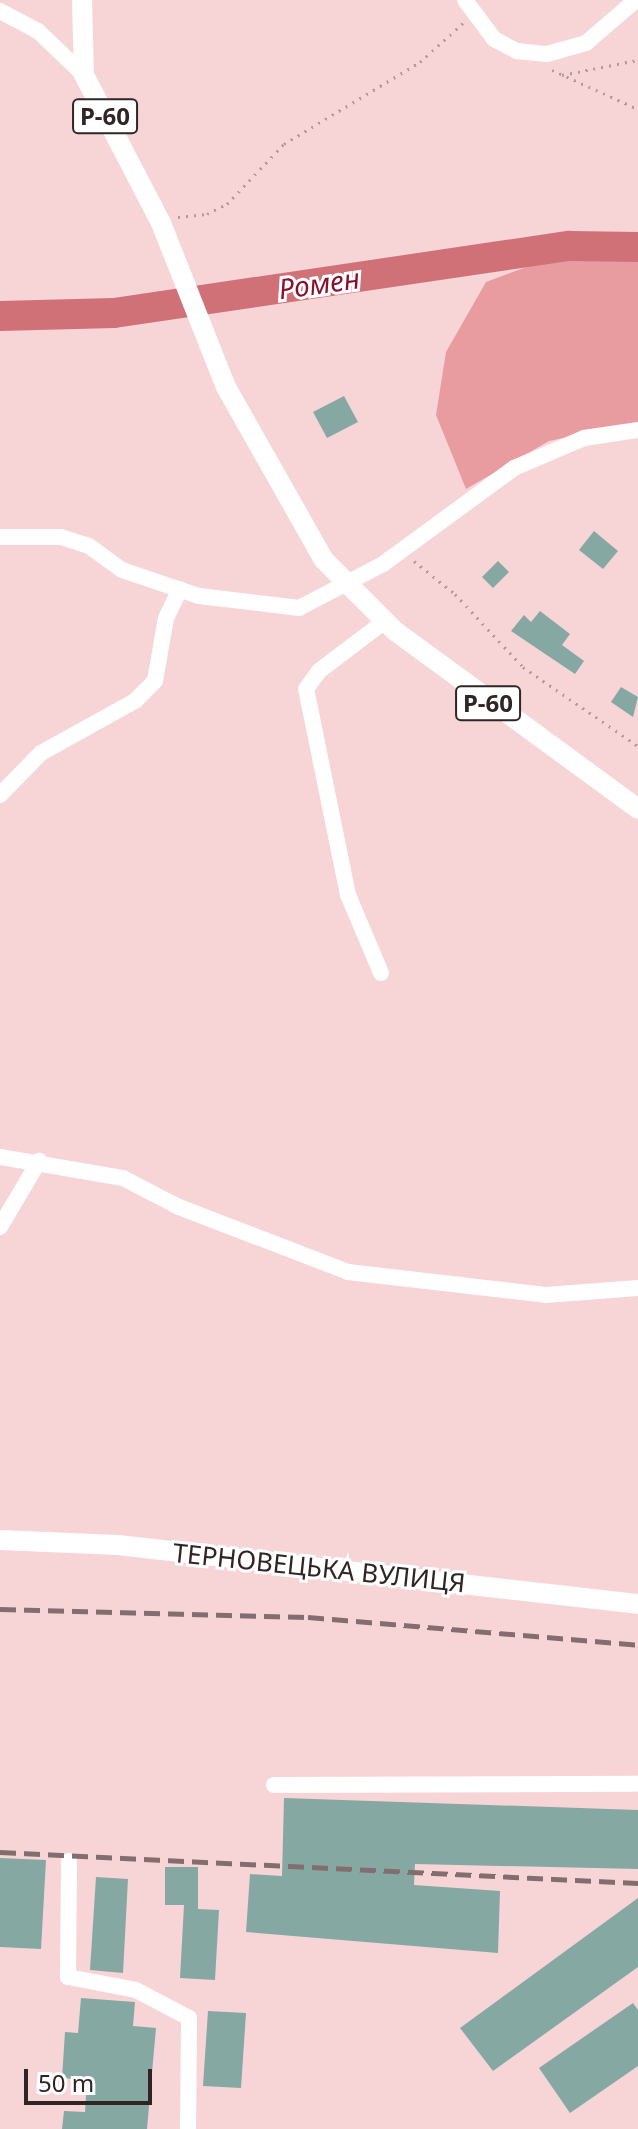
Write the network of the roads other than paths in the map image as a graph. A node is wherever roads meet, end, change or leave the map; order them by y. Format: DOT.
graph roads {
  1 [pos="82,0"];
  2 [pos="636,0"];
  3 [pos="470,8"];
  4 [pos="0,11"];
  5 [pos="84,75"];
  6 [pos="638,430"];
  7 [pos="0,537"];
  8 [pos="348,584"];
  9 [pos="180,589"];
  10 [pos="385,621"];
  11 [pos="0,795"];
  12 [pos="638,809"];
  13 [pos="381,973"];
  14 [pos="0,1157"];
  15 [pos="39,1161"];
  16 [pos="0,1227"];
  17 [pos="638,1288"];
  18 [pos="0,1540"];
  19 [pos="638,1604"];
  20 [pos="638,1784"];
  21 [pos="274,1785"];
  22 [pos="69,1861"];
  23 [pos="188,2129"];
  1 -- 5 [label="main road, Р-60"];
  2 -- 3 [label="street"];
  4 -- 5 [label="street"];
  5 -- 8 [label="main road, Р-60"];
  6 -- 8 [label="street"];
  7 -- 9 [label="street"];
  8 -- 9 [label="street"];
  8 -- 10 [label="main road, Р-60"];
  9 -- 11 [label="street"];
  10 -- 12 [label="main road, Р-60"];
  10 -- 13 [label="street"];
  14 -- 15 [label="street"];
  15 -- 16 [label="street"];
  15 -- 17 [label="street"];
  18 -- 19 [label="main road, ТЕРНОВЕЦЬКА ВУЛИЦЯ"];
  20 -- 21 [label="street"];
  22 -- 23 [label="street"];
}
